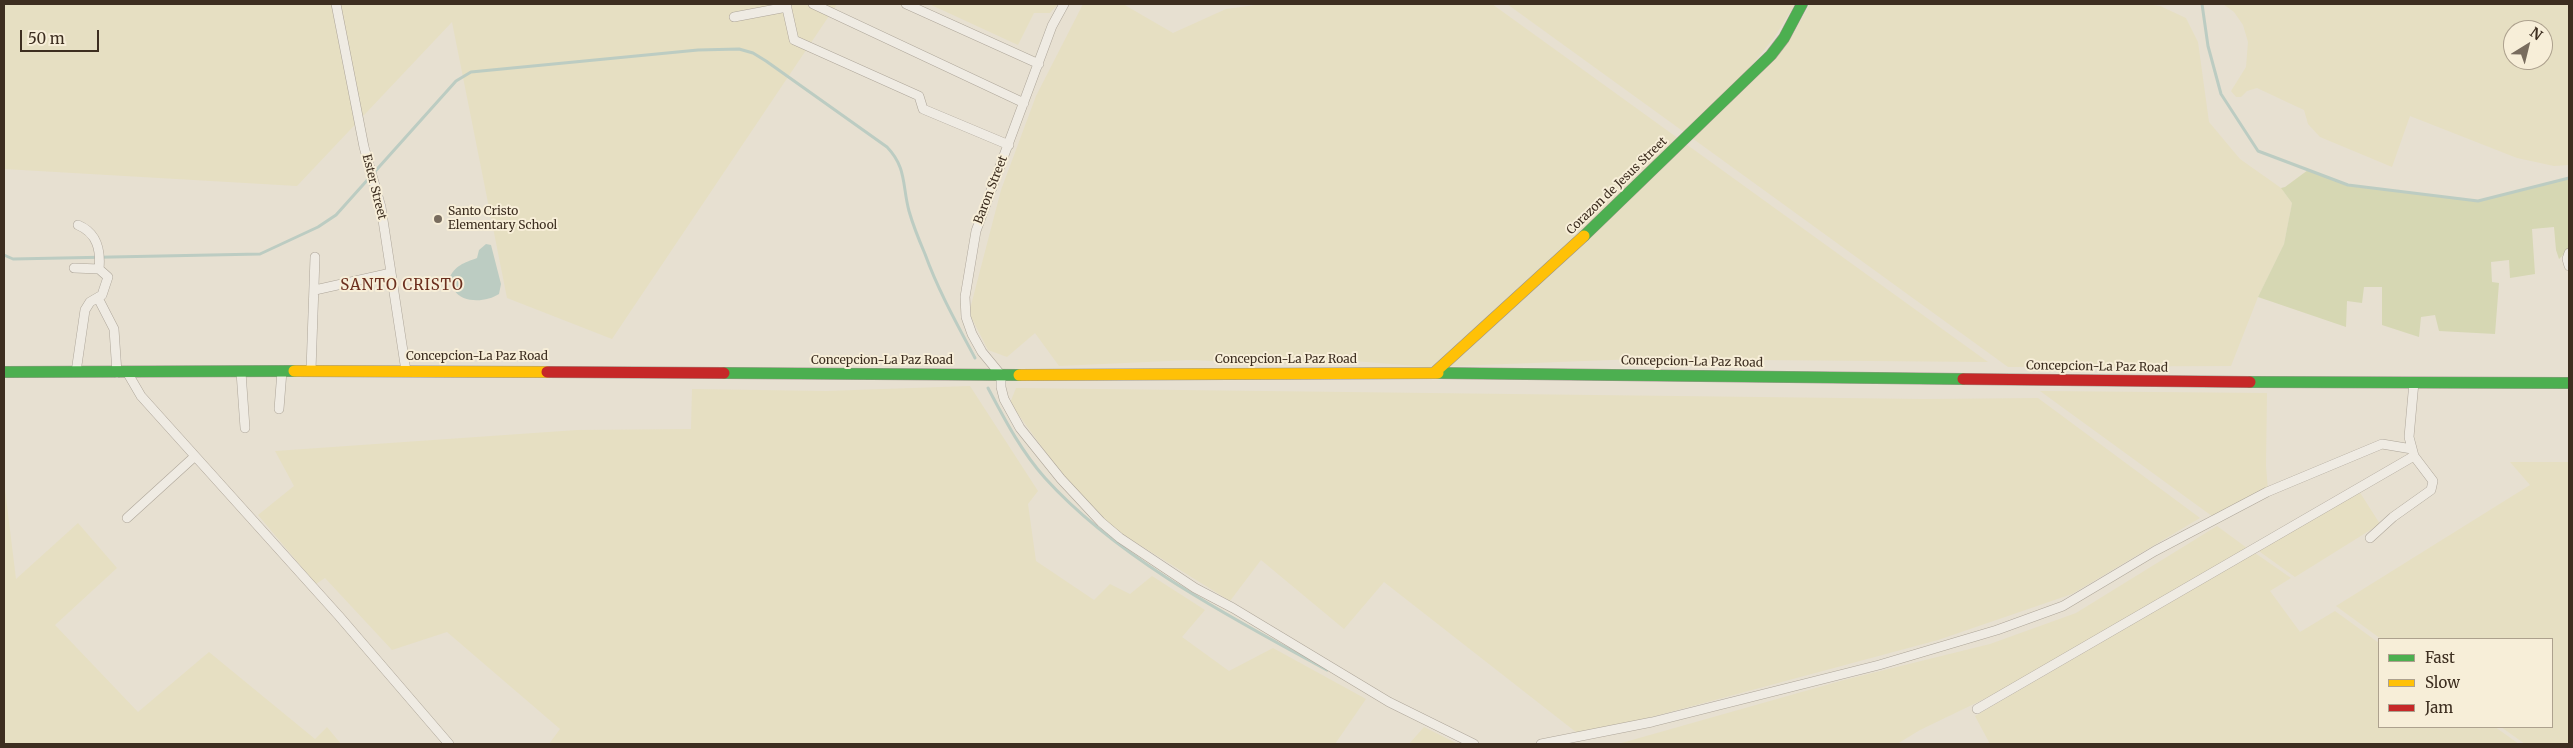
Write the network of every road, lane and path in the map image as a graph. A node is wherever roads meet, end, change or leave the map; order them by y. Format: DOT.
graph roads {
  1 [pos="336,4"];
  2 [pos="814,4"];
  3 [pos="906,4"];
  4 [pos="1064,4"];
  5 [pos="1802,4"];
  6 [pos="786,6"];
  7 [pos="734,17"];
  8 [pos="1038,64"];
  9 [pos="1024,104"];
  10 [pos="1009,144"];
  11 [pos="78,225"];
  12 [pos="2569,253"];
  13 [pos="315,257"];
  14 [pos="99,262"];
  15 [pos="2569,266"];
  16 [pos="74,268"];
  17 [pos="391,273"];
  18 [pos="315,290"];
  19 [pos="98,298"];
  20 [pos="312,370"];
  21 [pos="282,371"];
  22 [pos="406,371"];
  23 [pos="4,372"];
  24 [pos="76,372"];
  25 [pos="241,372"];
  26 [pos="122,373"];
  27 [pos="1434,373"];
  28 [pos="1001,374"];
  29 [pos="2414,382"];
  30 [pos="2569,383"];
  31 [pos="279,409"];
  32 [pos="245,428"];
  33 [pos="2413,453"];
  34 [pos="194,457"];
  35 [pos="127,518"];
  36 [pos="2370,538"];
  37 [pos="1977,709"];
  38 [pos="449,744"];
  39 [pos="1474,744"];
  40 [pos="1541,744"];
  1 -- 17 [label="street, Ester Street"];
  2 -- 9 [label="street"];
  3 -- 8 [label="street"];
  4 -- 8 [label="street, Baron Street"];
  5 -- 27 [label="main road, Corazon de Jesus Street"];
  6 -- 7 [label="street"];
  6 -- 10 [label="street"];
  8 -- 9 [label="street, Baron Street"];
  9 -- 10 [label="street, Baron Street"];
  10 -- 28 [label="street, Baron Street"];
  11 -- 14 [label="street"];
  12 -- 15 [label="street"];
  13 -- 18 [label="street"];
  14 -- 16 [label="street"];
  14 -- 19 [label="street"];
  17 -- 18 [label="street"];
  17 -- 22 [label="street, Ester Street"];
  18 -- 20 [label="street"];
  19 -- 24 [label="street"];
  19 -- 26 [label="street"];
  20 -- 21 [label="main road, Concepcion-La Paz Road"];
  20 -- 22 [label="main road, Concepcion-La Paz Road"];
  21 -- 25 [label="main road, Concepcion-La Paz Road"];
  21 -- 31 [label="street"];
  22 -- 28 [label="main road, Concepcion-La Paz Road"];
  23 -- 24 [label="main road, Concepcion-La Paz Road"];
  24 -- 26 [label="main road, Concepcion-La Paz Road"];
  25 -- 26 [label="main road, Concepcion-La Paz Road"];
  25 -- 32 [label="street"];
  26 -- 34 [label="street"];
  27 -- 28 [label="main road, Concepcion-La Paz Road"];
  27 -- 29 [label="main road, Concepcion-La Paz Road"];
  28 -- 39 [label="street"];
  29 -- 30 [label="main road, Concepcion-La Paz Road"];
  29 -- 33 [label="street"];
  33 -- 36 [label="street"];
  33 -- 37 [label="street"];
  33 -- 40 [label="street"];
  34 -- 35 [label="street"];
  34 -- 38 [label="street"];
}
